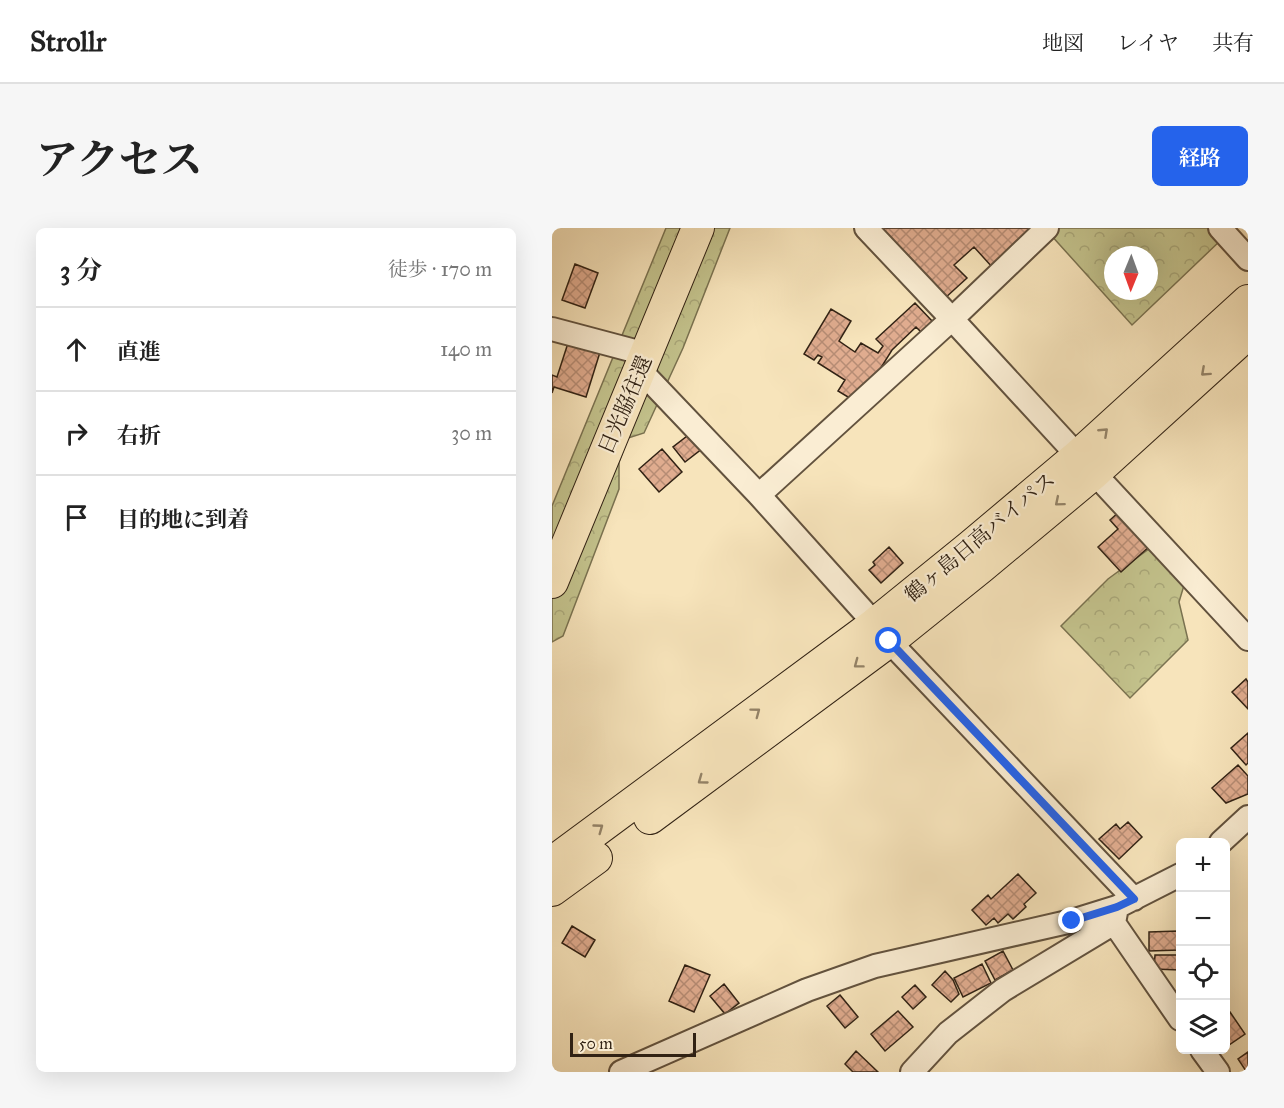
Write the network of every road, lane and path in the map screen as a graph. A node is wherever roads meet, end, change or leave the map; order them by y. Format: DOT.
graph roads {
  1 [pos="698,228"];
  2 [pos="866,228"];
  3 [pos="1047,228"];
  4 [pos="1220,228"];
  5 [pos="1248,259"];
  6 [pos="1248,301"];
  7 [pos="952,319"];
  8 [pos="552,329"];
  9 [pos="1248,333"];
  10 [pos="643,362"];
  11 [pos="1086,465"];
  12 [pos="759,495"];
  13 [pos="552,582"];
  14 [pos="882,632"];
  15 [pos="1248,639"];
  16 [pos="1248,817"];
  17 [pos="1226,838"];
  18 [pos="552,863"];
  19 [pos="1176,877"];
  20 [pos="552,890"];
  21 [pos="1122,910"];
  22 [pos="1176,1011"];
  23 [pos="1205,1054"];
  24 [pos="621,1072"];
  25 [pos="912,1072"];
  26 [pos="1218,1072"];
  1 -- 10 [label="highway, 日光脇往還"];
  2 -- 7 [label="street"];
  3 -- 7 [label="street"];
  4 -- 5 [label="street"];
  11 -- 6 [label="highway, 鶴ヶ島日高バイパス, one-way"];
  7 -- 11 [label="street"];
  7 -- 12 [label="street"];
  8 -- 10 [label="street"];
  9 -- 11 [label="highway, 鶴ヶ島日高バイパス, one-way"];
  10 -- 12 [label="street"];
  10 -- 13 [label="highway, 日光脇往還"];
  11 -- 14 [label="highway, 鶴ヶ島日高バイパス"];
  11 -- 15 [label="street"];
  12 -- 14 [label="street"];
  18 -- 14 [label="highway, 鶴ヶ島日高バイパス, one-way"];
  14 -- 20 [label="highway, 鶴ヶ島日高バイパス, one-way"];
  14 -- 21 [label="street"];
  16 -- 17 [label="street"];
  19 -- 21 [label="street"];
  21 -- 22 [label="street"];
  21 -- 24 [label="street"];
  21 -- 25 [label="street"];
  23 -- 26 [label="street"];
}
